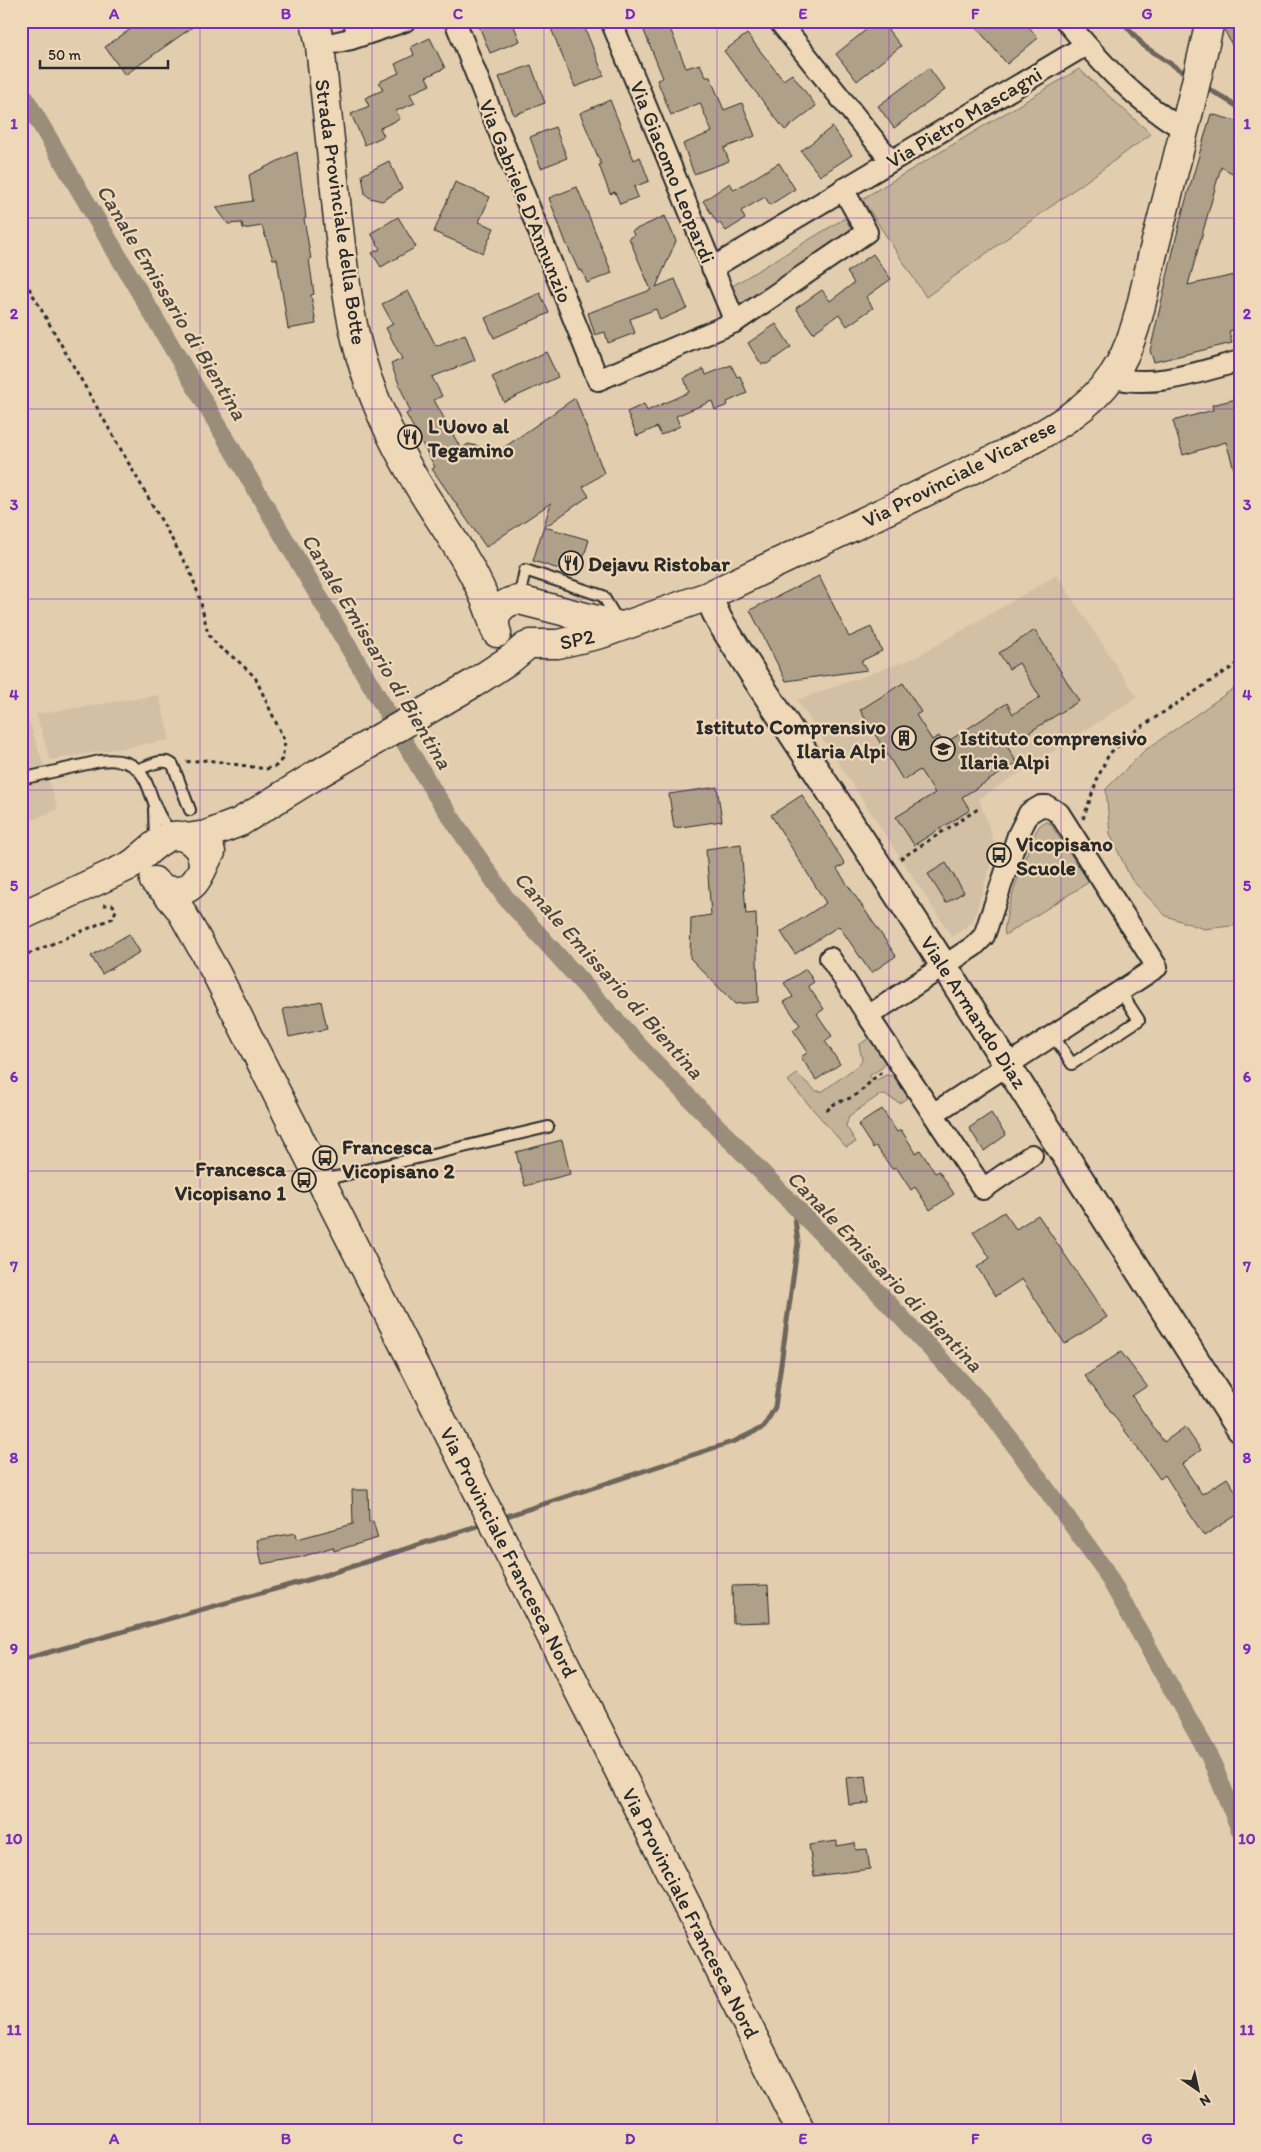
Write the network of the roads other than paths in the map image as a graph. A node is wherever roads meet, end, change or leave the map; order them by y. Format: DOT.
graph roads {
  1 [pos="405,21"];
  2 [pos="455,21"];
  3 [pos="611,21"];
  4 [pos="779,21"];
  5 [pos="1066,21"];
  6 [pos="1209,29"];
  7 [pos="351,30"];
  8 [pos="317,34"];
  9 [pos="1086,45"];
  10 [pos="1185,130"];
  11 [pos="891,161"];
  12 [pos="842,189"];
  13 [pos="712,268"];
  14 [pos="735,322"];
  15 [pos="1240,361"];
  16 [pos="1111,377"];
  17 [pos="465,557"];
  18 [pos="708,596"];
  19 [pos="524,601"];
  20 [pos="621,626"];
  21 [pos="497,632"];
  22 [pos="528,645"];
  23 [pos="481,679"];
  24 [pos="139,769"];
  25 [pos="21,779"];
  26 [pos="151,798"];
  27 [pos="190,810"];
  28 [pos="240,822"];
  29 [pos="167,842"];
  30 [pos="199,874"];
  31 [pos="98,880"];
  32 [pos="158,885"];
  33 [pos="21,916"];
  34 [pos="830,958"];
  35 [pos="944,966"];
  36 [pos="216,973"];
  37 [pos="1120,991"];
  38 [pos="868,1016"];
  39 [pos="1053,1035"];
  40 [pos="1008,1065"];
  41 [pos="933,1114"];
  42 [pos="548,1127"];
  43 [pos="1032,1155"];
  44 [pos="320,1181"];
  45 [pos="1240,1429"];
  46 [pos="801,2131"];
  1 -- 7 [label="street"];
  2 -- 14 [label="street, Via Gabriele D'Annunzio"];
  3 -- 13 [label="street, Via Giacomo Leopardi"];
  4 -- 11 [label="street"];
  5 -- 9 [label="street"];
  6 -- 10 [label="main road, Via Provinciale Vicarese / SP2"];
  7 -- 8 [label="street"];
  8 -- 17 [label="main road, Strada Provinciale della Botte"];
  9 -- 10 [label="street"];
  9 -- 11 [label="street, Via Pietro Mascagni"];
  10 -- 16 [label="main road, Via Provinciale Vicarese / SP2"];
  11 -- 12 [label="street, Via Pietro Mascagni"];
  12 -- 13 [label="street, Via Pietro Mascagni"];
  12 -- 14 [label="street"];
  13 -- 14 [label="street, Via Giacomo Leopardi"];
  15 -- 16 [label="street"];
  16 -- 18 [label="main road, Via Provinciale Vicarese / SP2"];
  17 -- 19 [label="main road, Strada Provinciale della Botte"];
  17 -- 21 [label="main road, Strada Provinciale della Botte"];
  18 -- 20 [label="main road, Via Provinciale Vicarese / SP2"];
  18 -- 35 [label="street, Viale Armando Diaz"];
  19 -- 20 [label="main road, SP2"];
  19 -- 21 [label="main road"];
  19 -- 22 [label="main road"];
  20 -- 22 [label="main road, SP2"];
  21 -- 22 [label="main road"];
  21 -- 23 [label="main road"];
  22 -- 23 [label="main road"];
  23 -- 28 [label="main road"];
  24 -- 25 [label="lane"];
  24 -- 26 [label="lane"];
  24 -- 27 [label="lane"];
  26 -- 29 [label="lane"];
  26 -- 29 [label="lane"];
  28 -- 29 [label="main road"];
  28 -- 30 [label="main road"];
  29 -- 30 [label="main road"];
  29 -- 31 [label="main road"];
  29 -- 32 [label="main road"];
  30 -- 32 [label="main road"];
  30 -- 36 [label="main road"];
  31 -- 32 [label="main road"];
  31 -- 33 [label="main road"];
  32 -- 36 [label="main road"];
  34 -- 38 [label="street"];
  35 -- 37 [label="street"];
  35 -- 38 [label="street"];
  35 -- 40 [label="street, Viale Armando Diaz"];
  36 -- 44 [label="main road, Via Provinciale Francesca Nord"];
  37 -- 39 [label="street"];
  37 -- 39 [label="lane"];
  38 -- 41 [label="street"];
  39 -- 40 [label="street"];
  40 -- 41 [label="street"];
  40 -- 45 [label="street, Viale Armando Diaz"];
  41 -- 43 [label="street"];
  42 -- 44 [label="lane"];
  44 -- 46 [label="main road, Via Provinciale Francesca Nord"];
}
